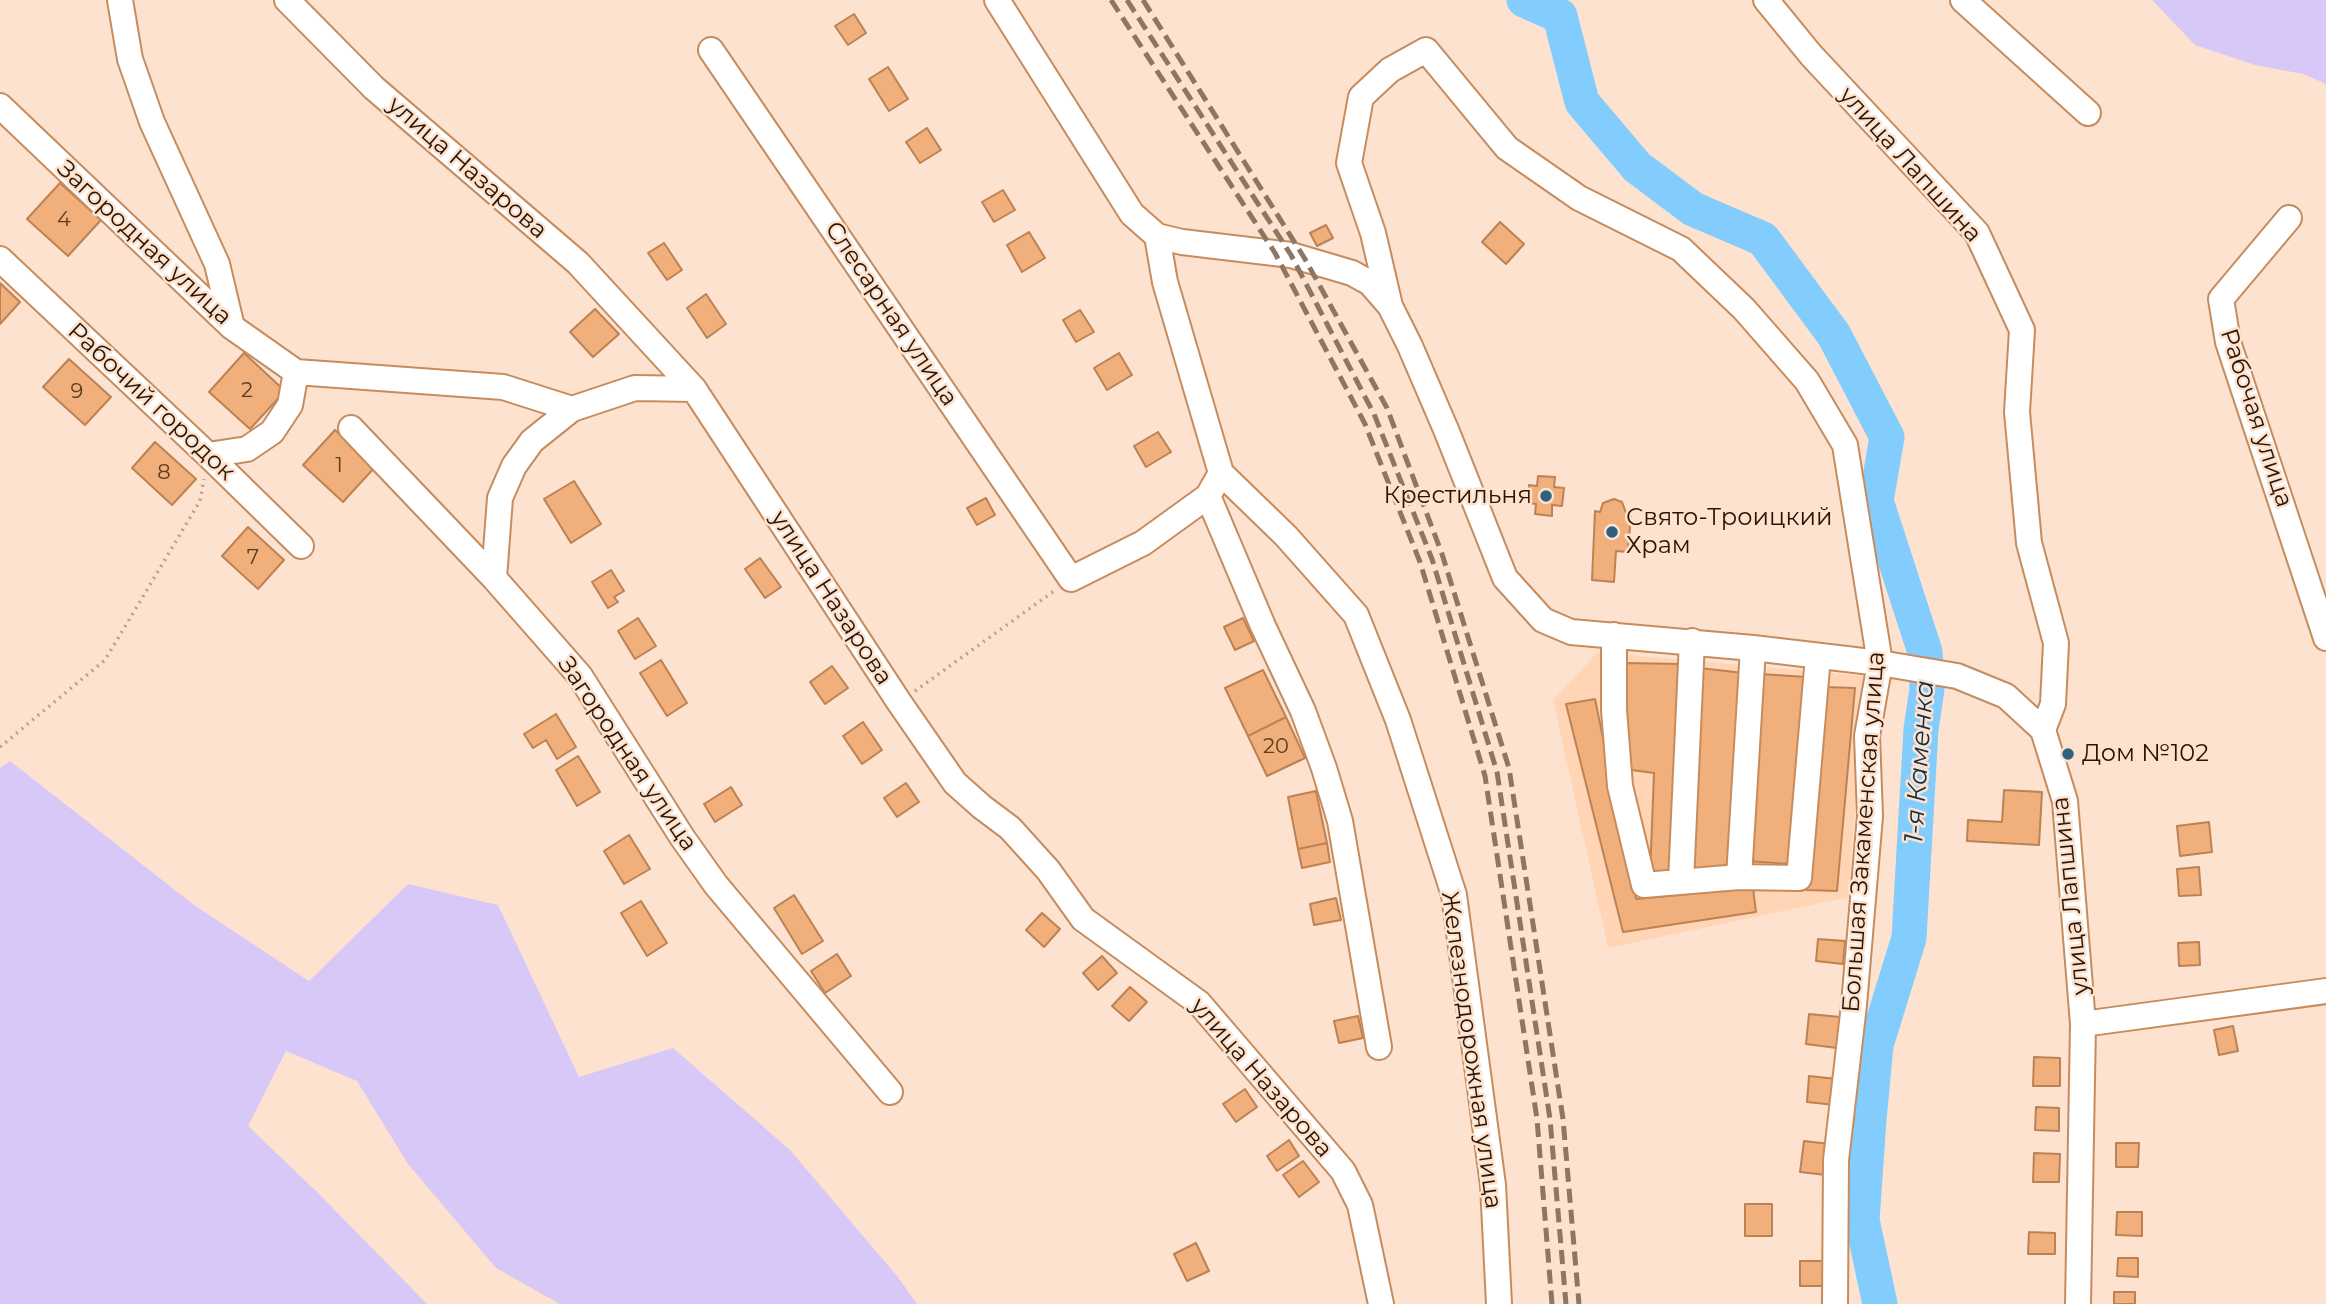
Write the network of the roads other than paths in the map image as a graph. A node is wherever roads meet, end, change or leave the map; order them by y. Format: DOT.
graph roads {
  1 [pos="120,0"];
  2 [pos="286,0"];
  3 [pos="997,0"];
  4 [pos="1766,0"];
  5 [pos="1963,0"];
  6 [pos="711,50"];
  7 [pos="0,106"];
  8 [pos="2088,113"];
  9 [pos="2289,218"];
  10 [pos="1157,236"];
  11 [pos="0,259"];
  12 [pos="1390,306"];
  13 [pos="232,327"];
  14 [pos="296,372"];
  15 [pos="694,389"];
  16 [pos="572,409"];
  17 [pos="351,428"];
  18 [pos="208,455"];
  19 [pos="1221,473"];
  20 [pos="1208,496"];
  21 [pos="301,546"];
  22 [pos="494,578"];
  23 [pos="1614,635"];
  24 [pos="2326,638"];
  25 [pos="1692,642"];
  26 [pos="1754,648"];
  27 [pos="1818,656"];
  28 [pos="1880,663"];
  29 [pos="2043,730"];
  30 [pos="1739,877"];
  31 [pos="1681,882"];
  32 [pos="2326,991"];
  33 [pos="2083,1024"];
  34 [pos="1379,1047"];
  35 [pos="890,1092"];
  36 [pos="1381,1304"];
  37 [pos="1499,1304"];
  38 [pos="1835,1304"];
  39 [pos="2078,1304"];
  1 -- 13 [label="street"];
  2 -- 15 [label="street, улица Назарова"];
  3 -- 10 [label="street"];
  4 -- 29 [label="street, улица Лапшина"];
  5 -- 8 [label="street"];
  6 -- 20 [label="street, Слесарная улица"];
  7 -- 13 [label="street, Загородная улица"];
  9 -- 24 [label="street, Рабочая улица"];
  10 -- 12 [label="street"];
  10 -- 19 [label="street, Железнодорожная улица"];
  11 -- 18 [label="street, Рабочий городок"];
  12 -- 23 [label="street"];
  12 -- 28 [label="street, Большая Закаменская улица"];
  13 -- 14 [label="street, Загородная улица"];
  14 -- 16 [label="street"];
  14 -- 18 [label="street"];
  15 -- 16 [label="street"];
  15 -- 36 [label="street, улица Назарова"];
  16 -- 22 [label="street"];
  17 -- 22 [label="street, Загородная улица"];
  18 -- 21 [label="street, Рабочий городок"];
  19 -- 20 [label="street"];
  19 -- 37 [label="street, Железнодорожная улица"];
  20 -- 34 [label="street"];
  22 -- 35 [label="street, Загородная улица"];
  23 -- 25 [label="street"];
  23 -- 31 [label="street"];
  25 -- 26 [label="street"];
  25 -- 31 [label="street"];
  26 -- 27 [label="street"];
  26 -- 30 [label="street"];
  27 -- 28 [label="street"];
  27 -- 30 [label="street"];
  28 -- 29 [label="street"];
  28 -- 38 [label="street, Большая Закаменская улица"];
  29 -- 33 [label="street, улица Лапшина"];
  30 -- 31 [label="street"];
  32 -- 33 [label="street"];
  33 -- 39 [label="street, улица Лапшина"];
}
